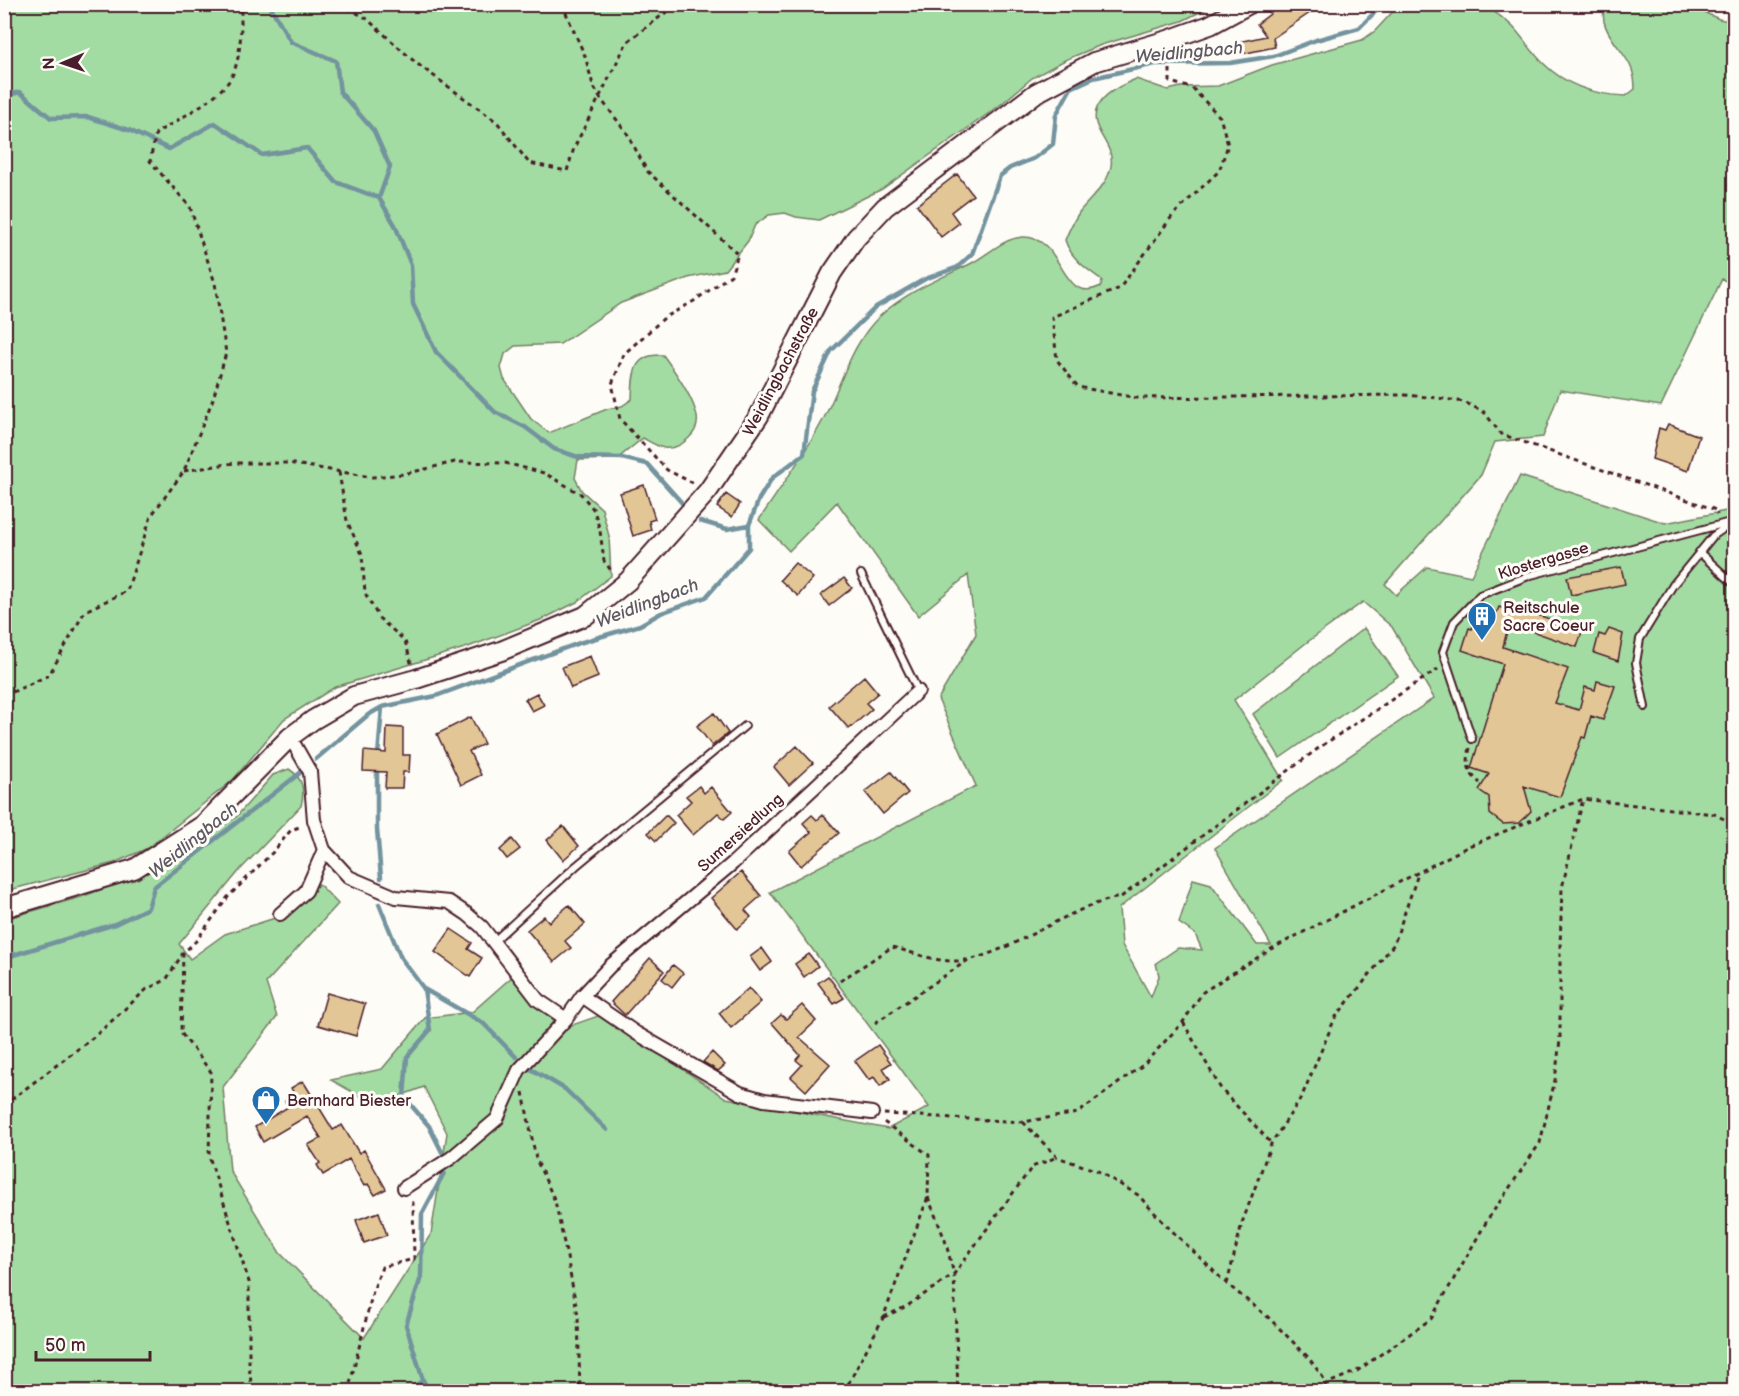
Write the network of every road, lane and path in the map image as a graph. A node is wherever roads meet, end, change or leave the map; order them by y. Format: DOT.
graph roads {
  1 [pos="241,4"];
  2 [pos="340,4"];
  3 [pos="562,4"];
  4 [pos="677,4"];
  5 [pos="1250,4"];
  6 [pos="1170,69"];
  7 [pos="600,98"];
  8 [pos="184,471"];
  9 [pos="339,472"];
  10 [pos="708,491"];
  11 [pos="1734,522"];
  12 [pos="1718,526"];
  13 [pos="1699,552"];
  14 [pos="861,573"];
  15 [pos="628,582"];
  16 [pos="1734,584"];
  17 [pos="1447,663"];
  18 [pos="416,679"];
  19 [pos="918,691"];
  20 [pos="4,696"];
  21 [pos="1645,707"];
  22 [pos="745,726"];
  23 [pos="290,737"];
  24 [pos="1472,739"];
  25 [pos="1480,783"];
  26 [pos="1583,800"];
  27 [pos="314,820"];
  28 [pos="1734,824"];
  29 [pos="324,850"];
  30 [pos="1418,873"];
  31 [pos="4,908"];
  32 [pos="280,914"];
  33 [pos="493,942"];
  34 [pos="183,952"];
  35 [pos="969,960"];
  36 [pos="840,981"];
  37 [pos="582,996"];
  38 [pos="566,1019"];
  39 [pos="1183,1022"];
  40 [pos="875,1023"];
  41 [pos="519,1070"];
  42 [pos="4,1104"];
  43 [pos="872,1113"];
  44 [pos="1023,1122"];
  45 [pos="1271,1144"];
  46 [pos="1057,1157"];
  47 [pos="404,1188"];
  48 [pos="928,1197"];
  49 [pos="954,1274"];
  50 [pos="1227,1284"];
  51 [pos="883,1318"];
  52 [pos="1327,1383"];
  53 [pos="252,1392"];
  54 [pos="348,1392"];
  55 [pos="580,1392"];
  56 [pos="844,1392"];
  57 [pos="958,1392"];
  58 [pos="1166,1392"];
  59 [pos="1188,1392"];
  60 [pos="1306,1392"];
  1 -- 8 [label="path"];
  2 -- 7 [label="path"];
  3 -- 7 [label="path"];
  4 -- 7 [label="path"];
  5 -- 10 [label="main road, Weidlingbachstraße"];
  6 -- 12 [label="path"];
  7 -- 10 [label="path"];
  8 -- 9 [label="path"];
  8 -- 20 [label="path"];
  9 -- 15 [label="path"];
  9 -- 18 [label="path"];
  10 -- 15 [label="main road, Weidlingbachstraße"];
  11 -- 12 [label="lane, Klostergasse"];
  11 -- 13 [label="lane"];
  12 -- 17 [label="lane, Klostergasse"];
  13 -- 16 [label="lane"];
  13 -- 21 [label="lane"];
  14 -- 19 [label="lane"];
  15 -- 18 [label="main road, Weidlingbachstraße"];
  17 -- 24 [label="lane, Klostergasse"];
  17 -- 35 [label="path"];
  18 -- 23 [label="main road, Weidlingbachstraße"];
  19 -- 37 [label="street, Sumersiedlung"];
  22 -- 33 [label="lane"];
  23 -- 27 [label="street"];
  23 -- 31 [label="main road, Weidlingbachstraße"];
  24 -- 25 [label="path"];
  26 -- 28 [label="path"];
  26 -- 30 [label="path"];
  26 -- 52 [label="path"];
  27 -- 29 [label="street"];
  27 -- 34 [label="path"];
  29 -- 32 [label="street"];
  29 -- 33 [label="street"];
  30 -- 39 [label="path"];
  30 -- 45 [label="path"];
  33 -- 38 [label="street"];
  34 -- 42 [label="path"];
  34 -- 53 [label="path"];
  35 -- 36 [label="path"];
  35 -- 40 [label="path"];
  37 -- 38 [label="street, Sumersiedlung"];
  37 -- 43 [label="street"];
  38 -- 41 [label="street, Sumersiedlung"];
  39 -- 44 [label="path"];
  39 -- 45 [label="path"];
  41 -- 47 [label="street, Sumersiedlung"];
  41 -- 55 [label="path"];
  43 -- 44 [label="path"];
  43 -- 48 [label="path"];
  44 -- 46 [label="path"];
  45 -- 50 [label="path"];
  46 -- 49 [label="path"];
  46 -- 50 [label="path"];
  47 -- 54 [label="path"];
  48 -- 49 [label="path"];
  48 -- 51 [label="path"];
  49 -- 51 [label="path"];
  49 -- 57 [label="path"];
  50 -- 52 [label="path"];
  51 -- 56 [label="path"];
  52 -- 60 [label="path"];
  58 -- 59 [label="path"];
}
